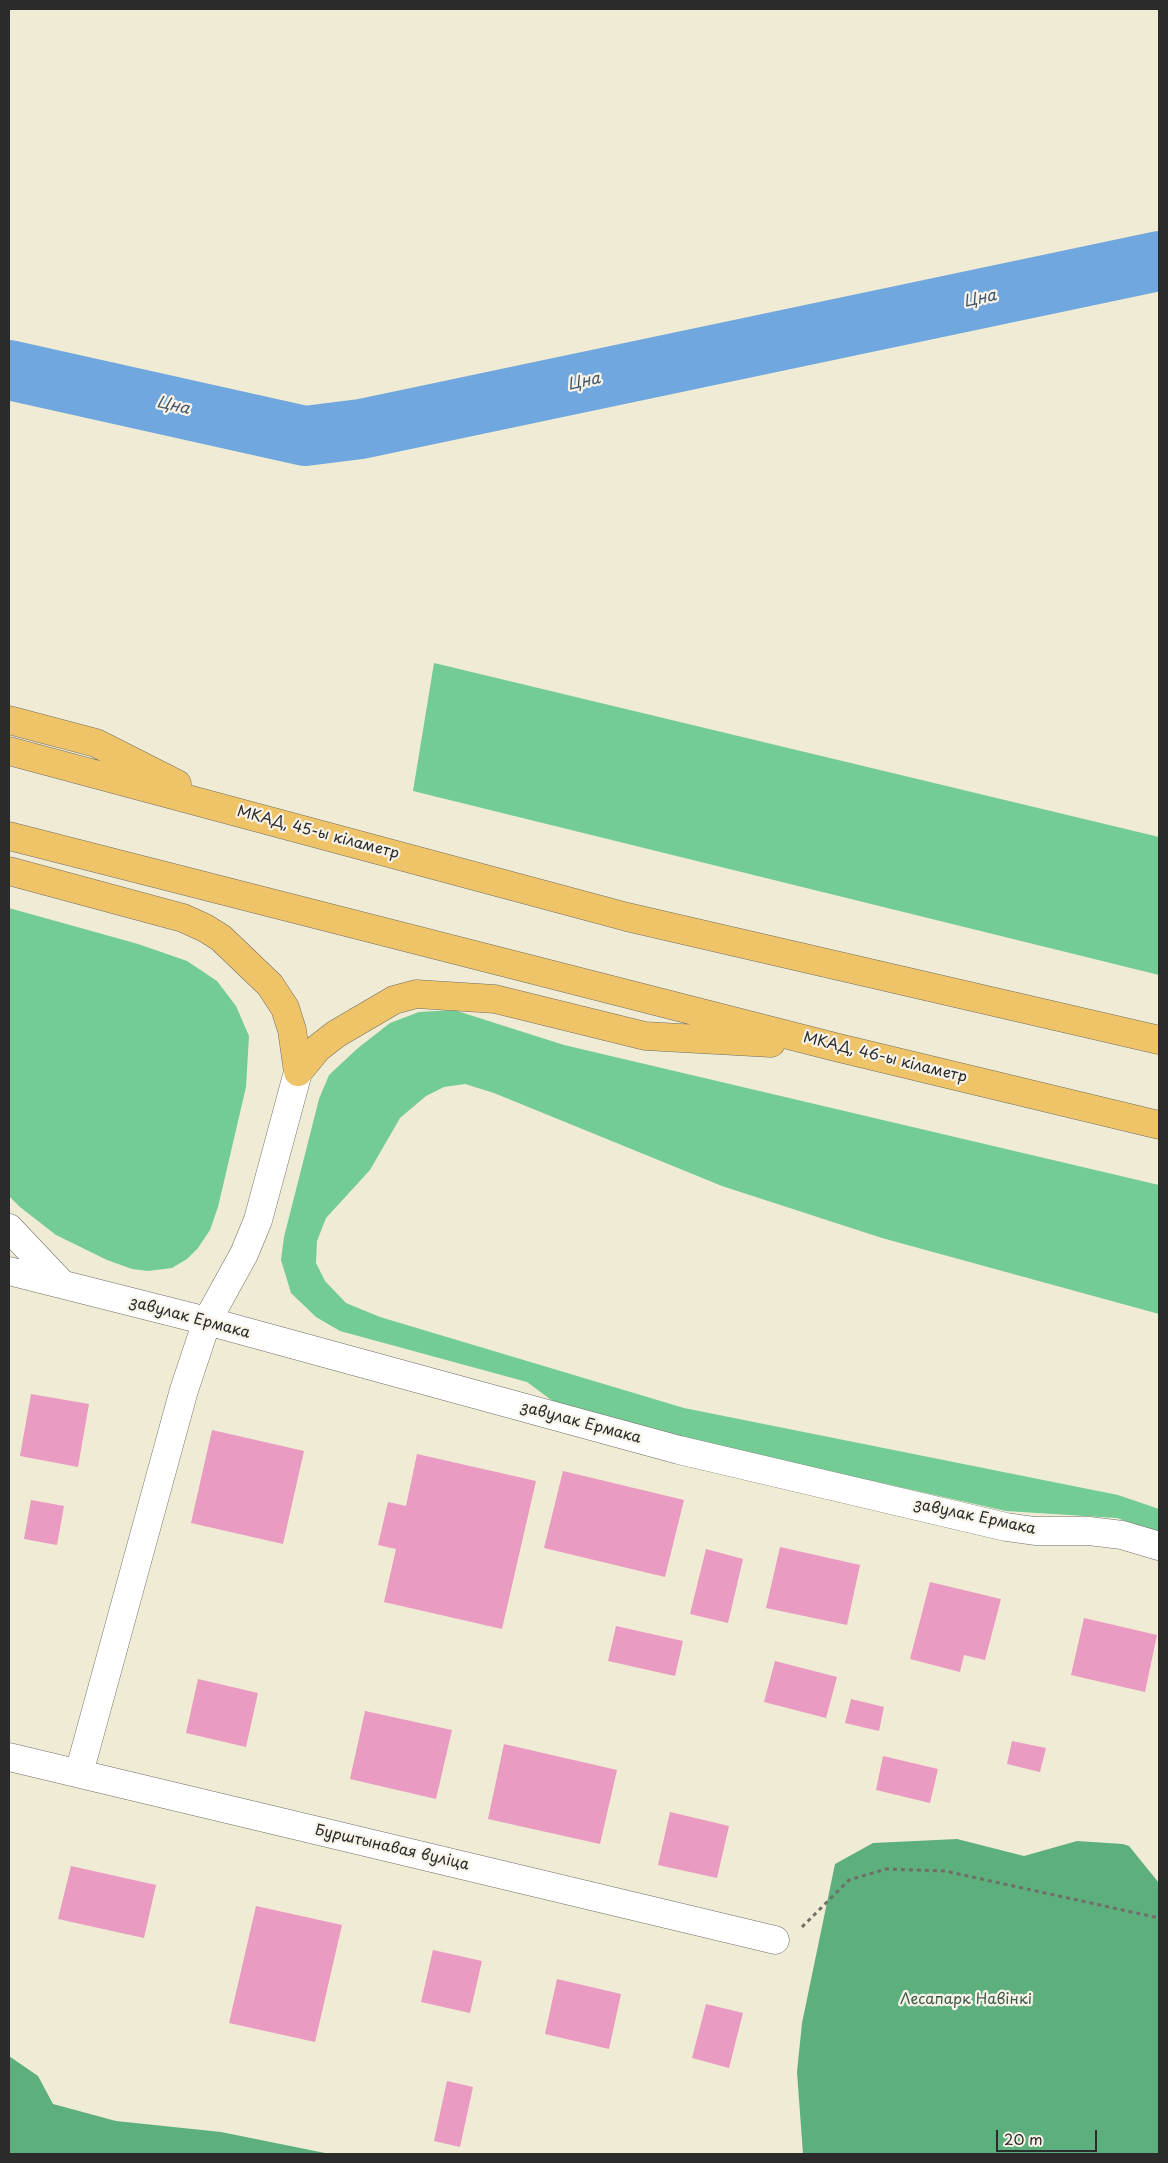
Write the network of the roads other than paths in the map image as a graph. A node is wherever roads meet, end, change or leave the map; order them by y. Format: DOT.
graph roads {
  1 [pos="9,720"];
  2 [pos="9,751"];
  3 [pos="225,808"];
  4 [pos="9,836"];
  5 [pos="9,872"];
  6 [pos="1159,1040"];
  7 [pos="835,1047"];
  8 [pos="298,1072"];
  9 [pos="1159,1125"];
  10 [pos="9,1228"];
  11 [pos="9,1271"];
  12 [pos="62,1284"];
  13 [pos="207,1321"];
  14 [pos="1159,1546"];
  15 [pos="9,1757"];
  16 [pos="79,1773"];
  17 [pos="775,1940"];
  1 -- 3 [label="highway"];
  2 -- 3 [label="highway, МКАД, 45-ы кіламетр"];
  3 -- 6 [label="highway, МКАД, 45-ы кіламетр"];
  4 -- 7 [label="highway, МКАД, 46-ы кіламетр"];
  5 -- 8 [label="highway"];
  7 -- 8 [label="highway"];
  7 -- 9 [label="highway, МКАД, 46-ы кіламетр"];
  8 -- 13 [label="street"];
  10 -- 12 [label="street"];
  11 -- 12 [label="street, завулак Ермака"];
  12 -- 13 [label="street, завулак Ермака"];
  13 -- 14 [label="street, завулак Ермака"];
  13 -- 16 [label="street"];
  15 -- 16 [label="street, Бурштынавая вуліца"];
  16 -- 17 [label="street, Бурштынавая вуліца"];
}
